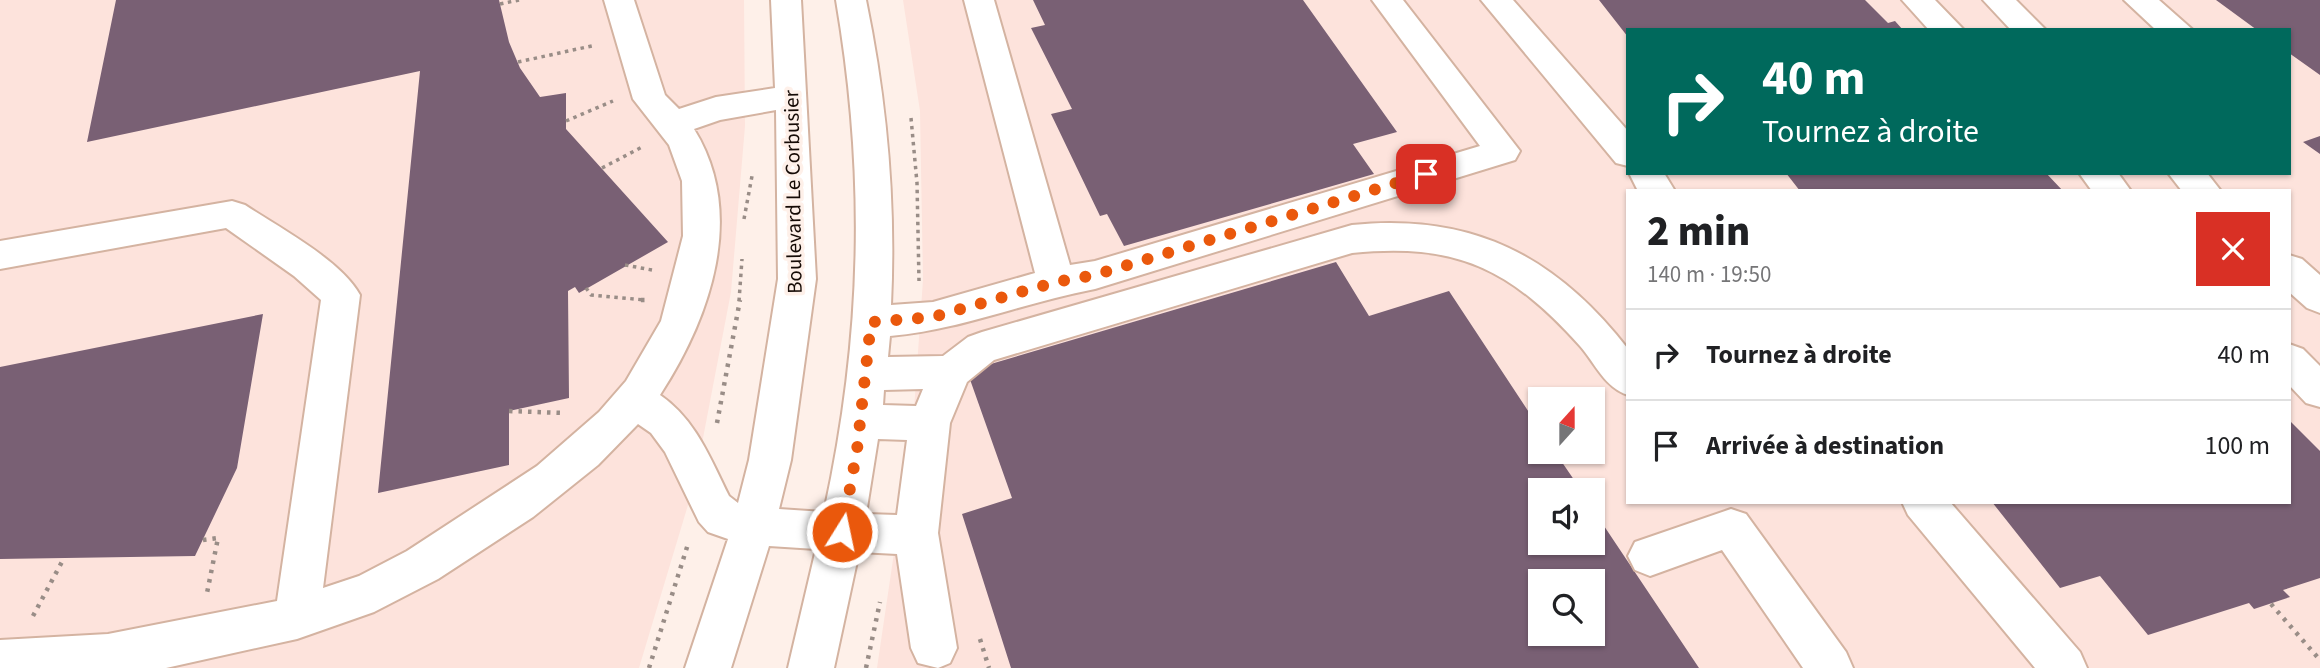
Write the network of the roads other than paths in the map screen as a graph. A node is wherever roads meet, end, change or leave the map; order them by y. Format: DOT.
graph roads {
  1 [pos="619,0"];
  2 [pos="786,0"];
  3 [pos="851,0"];
  4 [pos="979,0"];
  5 [pos="1387,0"];
  6 [pos="1496,0"];
  7 [pos="1917,0"];
  8 [pos="1998,0"];
  9 [pos="2139,0"];
  10 [pos="1946,28"];
  11 [pos="2029,28"];
  12 [pos="2174,28"];
  13 [pos="792,96"];
  14 [pos="660,134"];
  15 [pos="1626,152"];
  16 [pos="1646,175"];
  17 [pos="2098,175"];
  18 [pos="2187,175"];
  19 [pos="1656,189"];
  20 [pos="2112,189"];
  21 [pos="2202,189"];
  22 [pos="0,255"];
  23 [pos="2291,271"];
  24 [pos="1056,282"];
  25 [pos="2320,298"];
  26 [pos="871,322"];
  27 [pos="2291,362"];
  28 [pos="949,372"];
  29 [pos="865,374"];
  30 [pos="1626,376"];
  31 [pos="2320,391"];
  32 [pos="636,401"];
  33 [pos="860,422"];
  34 [pos="930,423"];
  35 [pos="1925,504"];
  36 [pos="1722,515"];
  37 [pos="754,526"];
  38 [pos="842,532"];
  39 [pos="916,533"];
  40 [pos="1650,556"];
  41 [pos="297,618"];
  42 [pos="934,648"];
  43 [pos="0,662"];
  44 [pos="107,663"];
  45 [pos="708,668"];
  46 [pos="811,668"];
  47 [pos="1830,668"];
  48 [pos="2064,668"];
  1 -- 14 [label="street"];
  2 -- 13 [label="street, Boulevard Le Corbusier"];
  3 -- 26 [label="street"];
  4 -- 24 [label="street"];
  5 -- 24 [label="street"];
  6 -- 15 [label="street"];
  7 -- 10 [label="street"];
  8 -- 11 [label="street"];
  9 -- 12 [label="street"];
  13 -- 14 [label="street"];
  13 -- 37 [label="street, Boulevard Le Corbusier"];
  14 -- 32 [label="street"];
  16 -- 19 [label="street"];
  17 -- 20 [label="street"];
  18 -- 21 [label="street"];
  22 -- 41 [label="street"];
  23 -- 25 [label="street"];
  24 -- 26 [label="street"];
  26 -- 29 [label="street"];
  27 -- 31 [label="street"];
  28 -- 29 [label="street"];
  28 -- 30 [label="street"];
  28 -- 34 [label="street"];
  29 -- 33 [label="street"];
  32 -- 37 [label="street"];
  32 -- 41 [label="street"];
  33 -- 34 [label="street"];
  33 -- 38 [label="street"];
  34 -- 39 [label="street"];
  35 -- 48 [label="street"];
  36 -- 40 [label="street"];
  36 -- 47 [label="street"];
  37 -- 38 [label="street"];
  37 -- 45 [label="street, Boulevard Le Corbusier"];
  38 -- 39 [label="street"];
  38 -- 46 [label="street"];
  39 -- 42 [label="street"];
  41 -- 44 [label="street"];
  43 -- 44 [label="street"];
}
